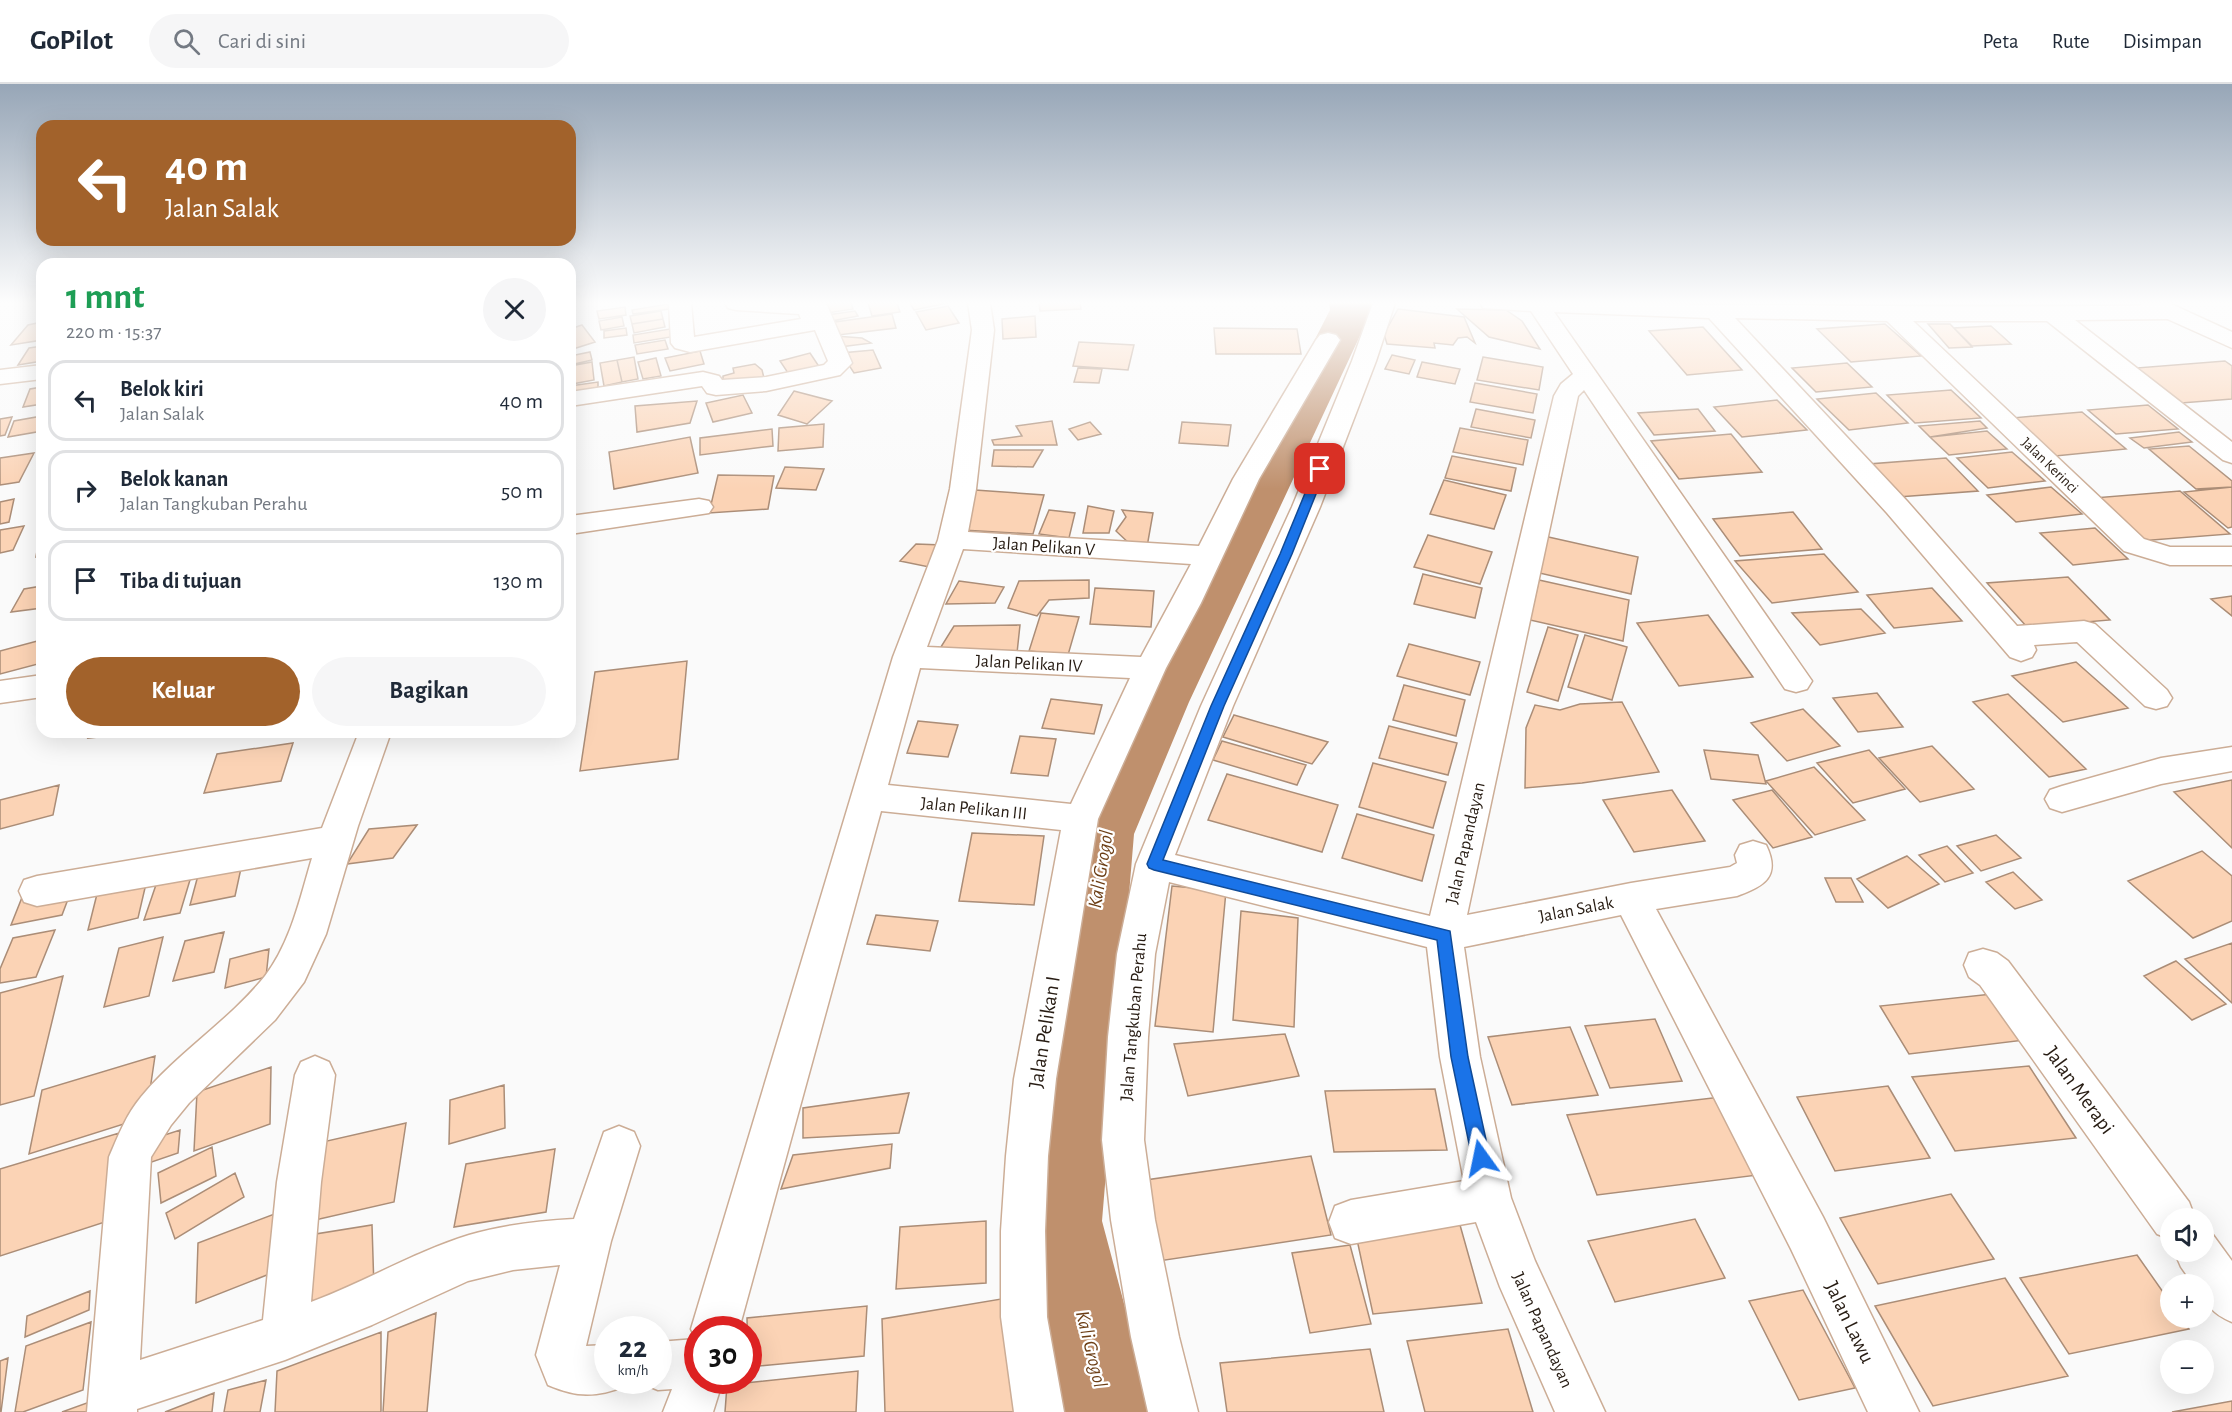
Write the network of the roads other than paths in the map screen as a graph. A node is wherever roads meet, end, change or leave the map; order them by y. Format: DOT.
graph roads {
  1 [pos="838,365"];
  2 [pos="978,365"];
  3 [pos="1313,365"];
  4 [pos="1363,365"];
  5 [pos="1577,365"];
  6 [pos="1765,365"];
  7 [pos="1946,365"];
  8 [pos="2118,365"];
  9 [pos="36,373"];
  10 [pos="0,377"];
  11 [pos="1585,377"];
  12 [pos="576,398"];
  13 [pos="2232,455"];
  14 [pos="699,507"];
  15 [pos="576,524"];
  16 [pos="952,540"];
  17 [pos="1209,556"];
  18 [pos="2232,556"];
  19 [pos="908,657"];
  20 [pos="1150,668"];
  21 [pos="1796,681"];
  22 [pos="36,687"];
  23 [pos="0,692"];
  24 [pos="2156,698"];
  25 [pos="373,738"];
  26 [pos="2232,759"];
  27 [pos="867,796"];
  28 [pos="2062,799"];
  29 [pos="1081,819"];
  30 [pos="335,840"];
  31 [pos="1753,855"];
  32 [pos="1154,864"];
  33 [pos="37,891"];
  34 [pos="1631,898"];
  35 [pos="1444,935"];
  36 [pos="1983,965"];
  37 [pos="315,1075"];
  38 [pos="619,1146"];
  39 [pos="1489,1198"];
  40 [pos="2166,1208"];
  41 [pos="1351,1222"];
  42 [pos="1807,1233"];
  43 [pos="589,1241"];
  44 [pos="2205,1262"];
  45 [pos="2232,1299"];
  46 [pos="719,1316"];
  47 [pos="285,1336"];
  48 [pos="594,1370"];
  49 [pos="694,1394"];
  50 [pos="113,1402"];
  51 [pos="688,1412"];
  52 [pos="1039,1412"];
  53 [pos="1173,1412"];
  54 [pos="1580,1412"];
  55 [pos="1894,1412"];
  1 -- 12 [label="street"];
  2 -- 16 [label="street"];
  3 -- 17 [label="street, Jalan Pelikan I"];
  4 -- 32 [label="street, Jalan Tangkuban Perahu"];
  5 -- 11 [label="street"];
  6 -- 24 [label="street"];
  7 -- 18 [label="street, Jalan Kerinci"];
  8 -- 13 [label="street"];
  9 -- 10 [label="street"];
  11 -- 21 [label="street"];
  11 -- 35 [label="street, Jalan Papandayan"];
  14 -- 15 [label="street"];
  16 -- 17 [label="street, Jalan Pelikan V"];
  16 -- 19 [label="street"];
  17 -- 20 [label="street, Jalan Pelikan I"];
  19 -- 20 [label="street, Jalan Pelikan IV"];
  19 -- 27 [label="street"];
  20 -- 29 [label="street, Jalan Pelikan I"];
  22 -- 23 [label="street"];
  25 -- 30 [label="street"];
  26 -- 28 [label="street"];
  27 -- 29 [label="street, Jalan Pelikan III"];
  27 -- 46 [label="street"];
  29 -- 52 [label="street, Jalan Pelikan I"];
  30 -- 33 [label="street"];
  30 -- 50 [label="street"];
  31 -- 34 [label="street"];
  32 -- 35 [label="street, Jalan Salak"];
  32 -- 53 [label="street, Jalan Tangkuban Perahu"];
  34 -- 35 [label="street, Jalan Salak"];
  34 -- 42 [label="street, Jalan Salak"];
  35 -- 39 [label="street, Jalan Papandayan"];
  36 -- 40 [label="street, Jalan Merapi"];
  37 -- 47 [label="street"];
  38 -- 43 [label="street"];
  39 -- 41 [label="street"];
  39 -- 54 [label="street, Jalan Papandayan"];
  42 -- 55 [label="street, Jalan Lawu"];
  43 -- 47 [label="street"];
  43 -- 48 [label="street"];
  44 -- 45 [label="street"];
  47 -- 50 [label="street"];
  49 -- 51 [label="street"];
}
